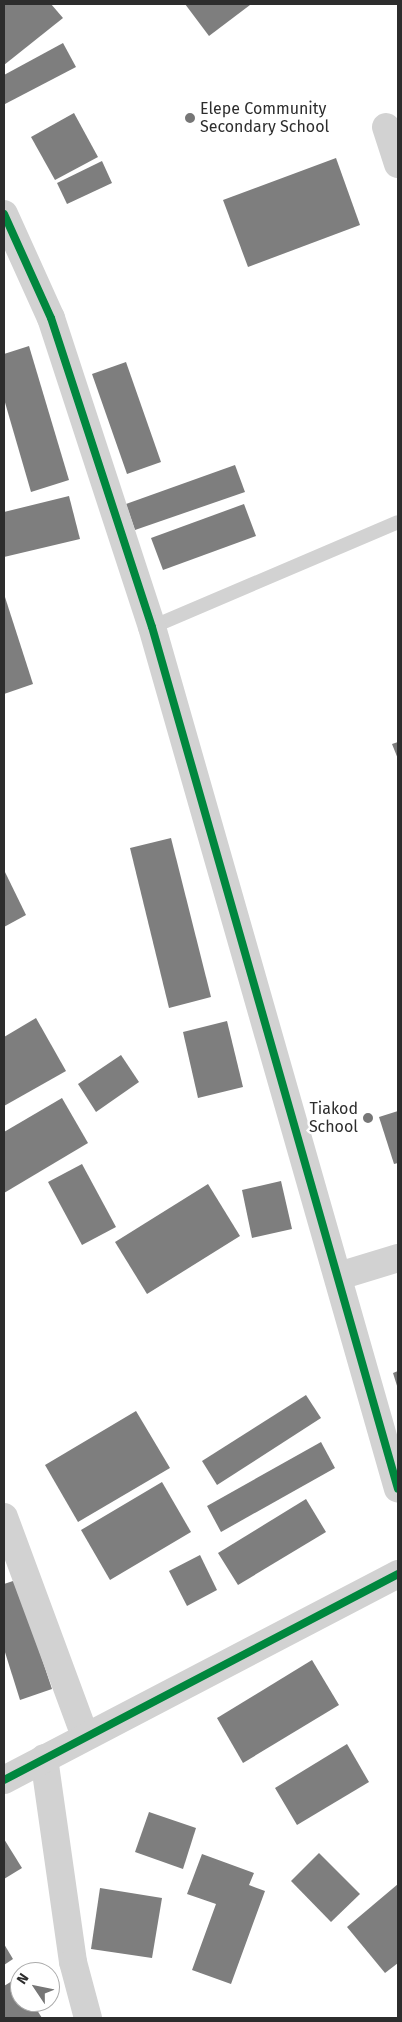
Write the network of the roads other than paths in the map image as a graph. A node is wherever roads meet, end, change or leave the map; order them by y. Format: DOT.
graph roads {
  1 [pos="386,127"];
  2 [pos="398,164"];
  3 [pos="4,214"];
  4 [pos="398,522"];
  5 [pos="152,627"];
  6 [pos="398,1258"];
  7 [pos="339,1276"];
  8 [pos="398,1489"];
  9 [pos="4,1517"];
  10 [pos="398,1574"];
  11 [pos="85,1736"];
  12 [pos="44,1758"];
  13 [pos="4,1780"];
  14 [pos="88,2018"];
  1 -- 2 [label="street"];
  3 -- 5 [label="street"];
  4 -- 5 [label="lane"];
  5 -- 7 [label="street"];
  6 -- 7 [label="street"];
  7 -- 8 [label="street"];
  9 -- 11 [label="street"];
  10 -- 11 [label="street"];
  11 -- 12 [label="street"];
  12 -- 13 [label="street"];
  12 -- 14 [label="street"];
}
